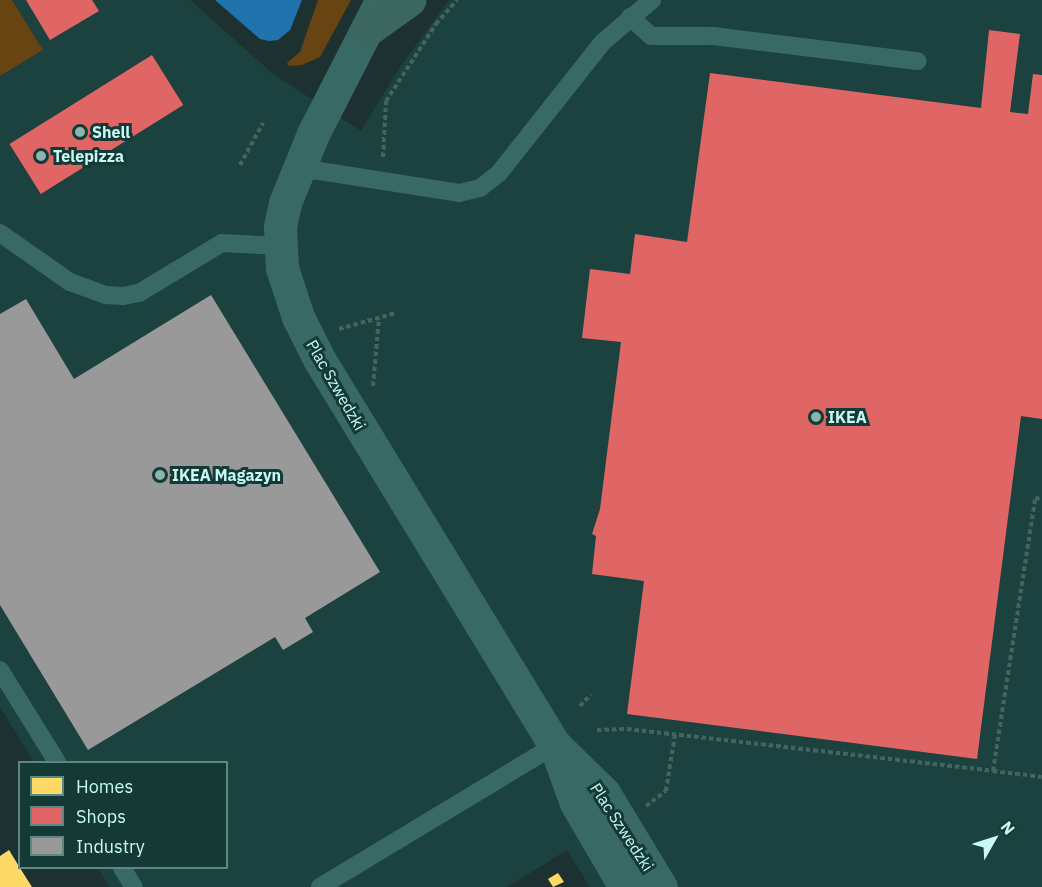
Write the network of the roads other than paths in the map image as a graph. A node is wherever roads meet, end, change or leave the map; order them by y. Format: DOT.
graph roads {
  1 [pos="382,0"];
  2 [pos="409,0"];
  3 [pos="652,0"];
  4 [pos="630,17"];
  5 [pos="367,30"];
  6 [pos="917,61"];
  7 [pos="300,168"];
  8 [pos="0,233"];
  9 [pos="280,246"];
  10 [pos="0,670"];
  11 [pos="555,745"];
  12 [pos="56,761"];
  13 [pos="123,869"];
  14 [pos="134,887"];
  15 [pos="320,887"];
  16 [pos="625,887"];
  17 [pos="661,887"];
  1 -- 5 [label="street, Plac Szwedzki"];
  2 -- 5 [label="main road"];
  3 -- 4 [label="lane"];
  4 -- 6 [label="lane"];
  4 -- 7 [label="lane"];
  5 -- 7 [label="street, Plac Szwedzki"];
  7 -- 9 [label="street, Plac Szwedzki"];
  8 -- 9 [label="lane"];
  9 -- 11 [label="street, Plac Szwedzki"];
  10 -- 12 [label="lane"];
  11 -- 15 [label="lane"];
  11 -- 16 [label="street, Plac Szwedzki"];
  11 -- 17 [label="street, Plac Szwedzki"];
  13 -- 14 [label="lane"];
}
